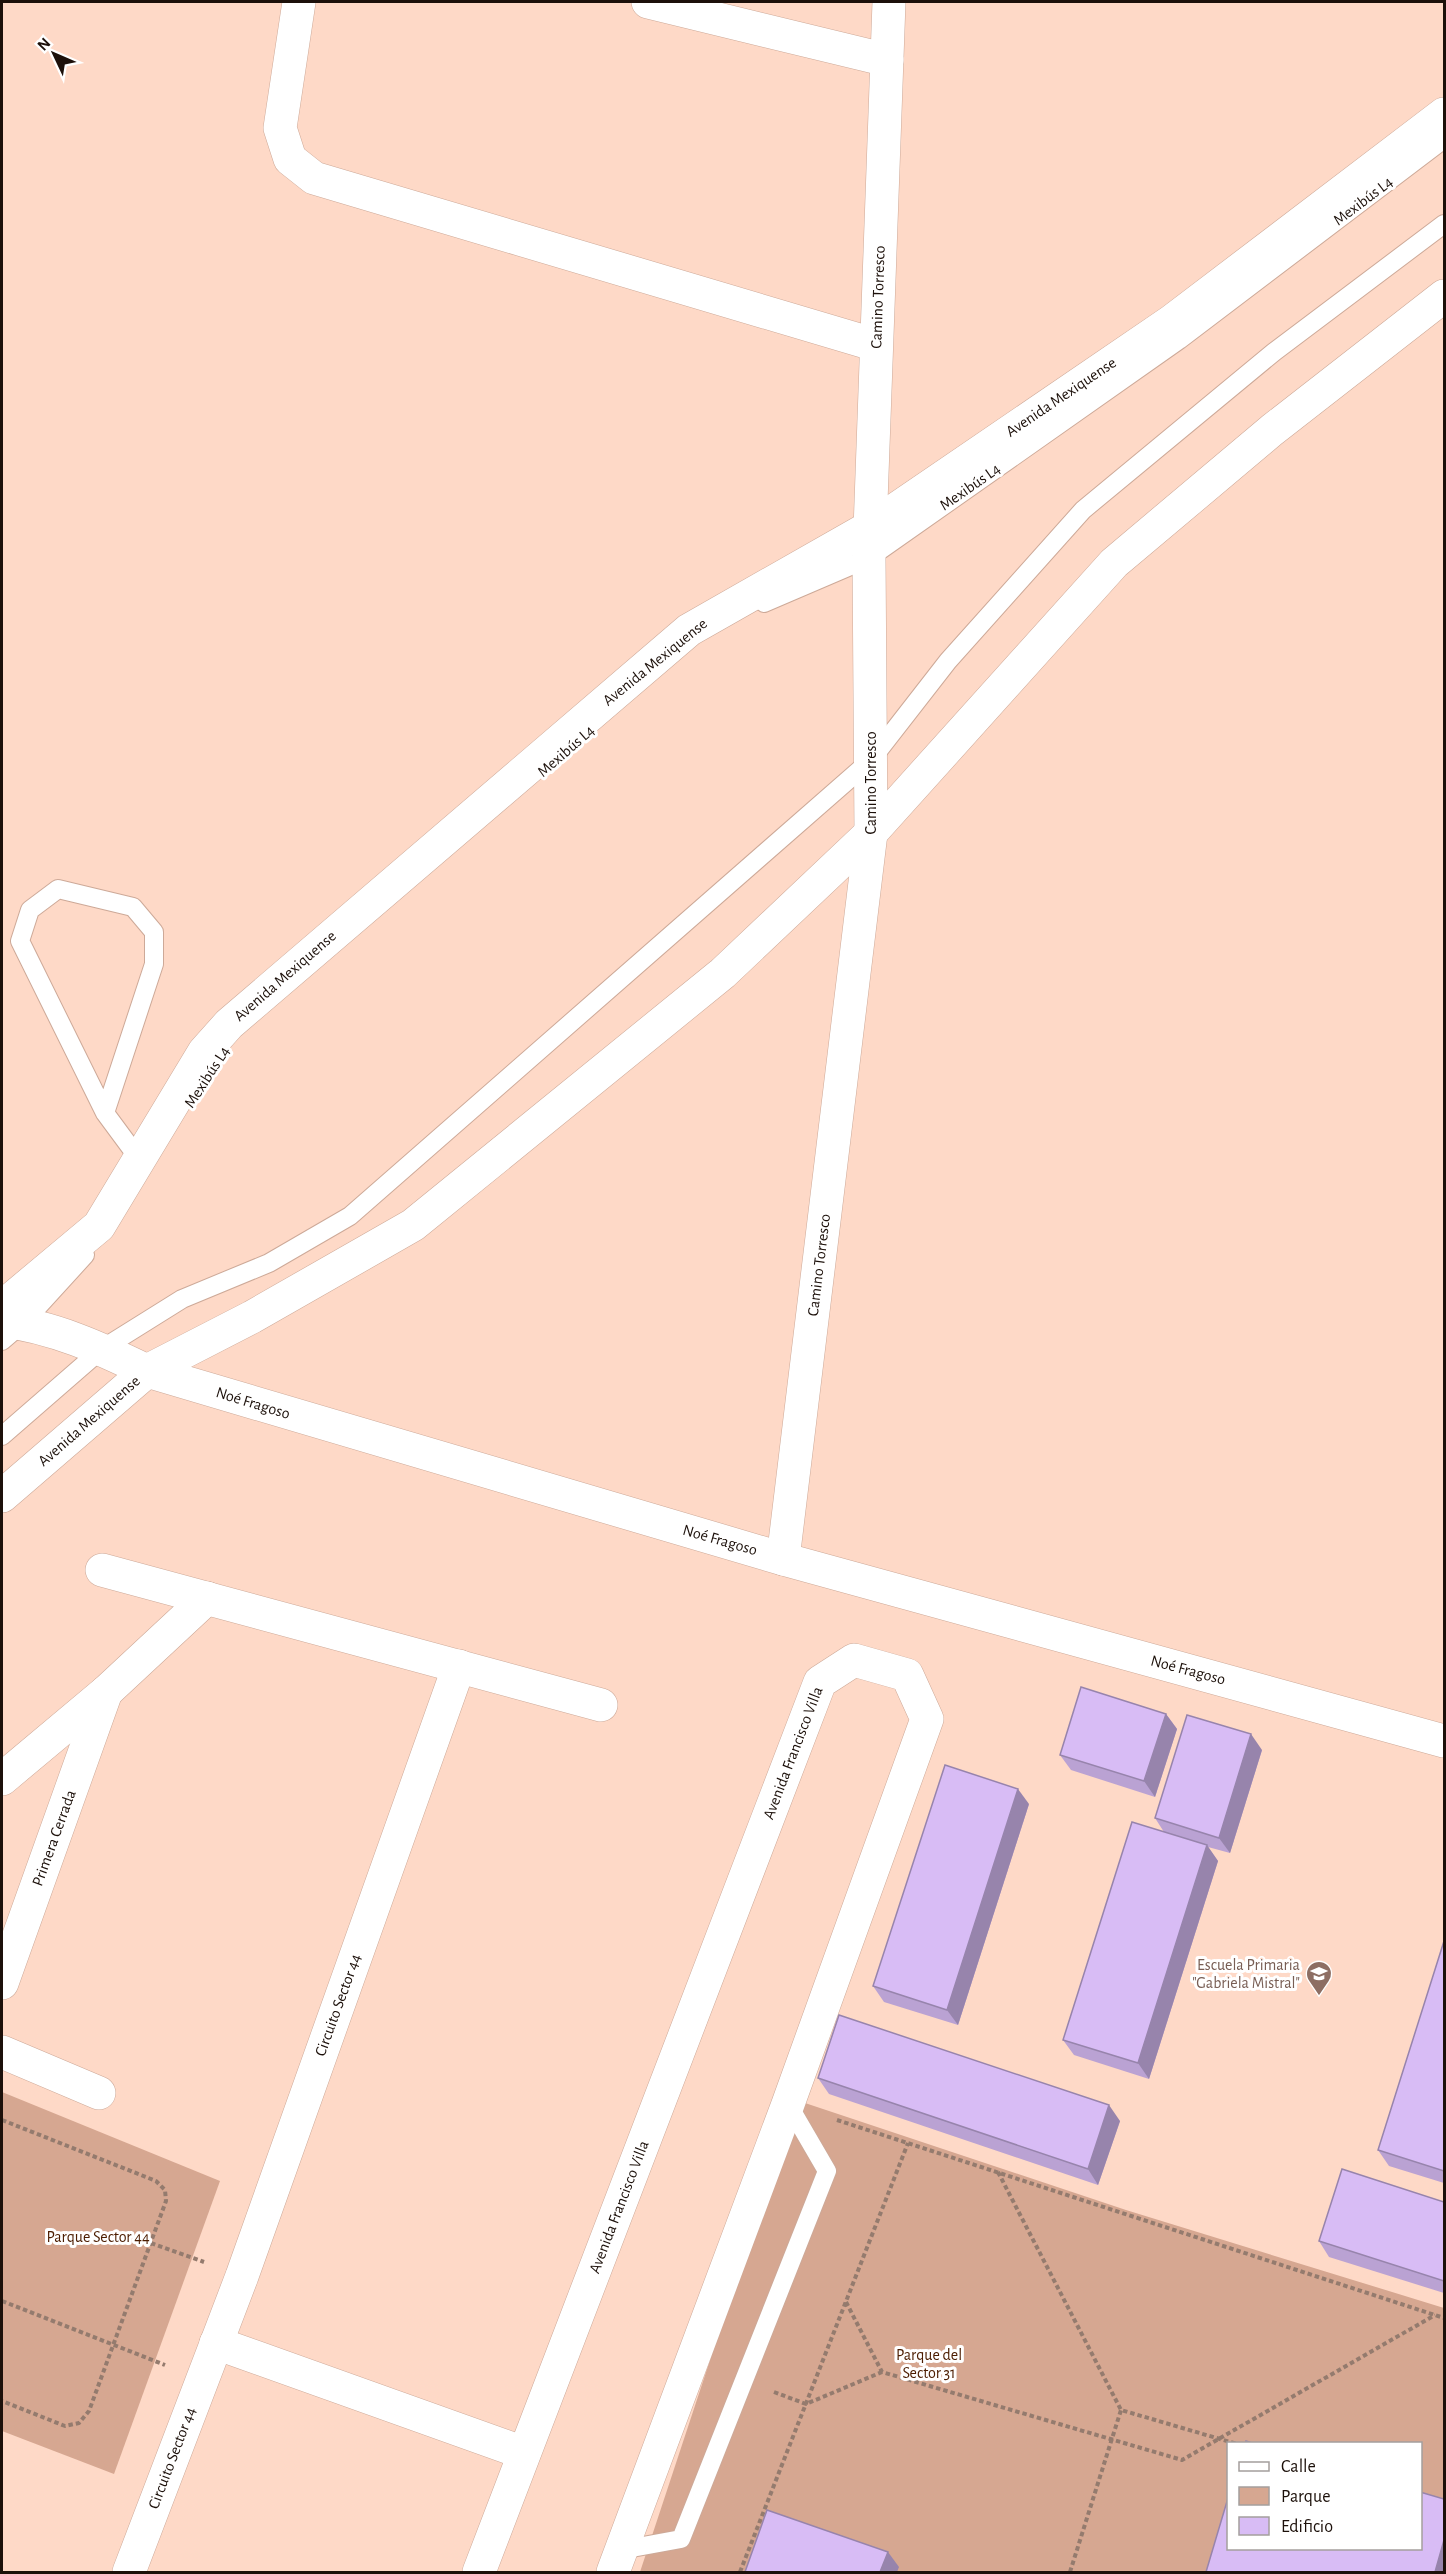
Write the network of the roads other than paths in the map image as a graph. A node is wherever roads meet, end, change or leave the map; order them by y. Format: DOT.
graph roads {
  1 [pos="299,2"];
  2 [pos="648,2"];
  3 [pos="889,2"];
  4 [pos="887,60"];
  5 [pos="1444,114"];
  6 [pos="1444,139"];
  7 [pos="1444,224"];
  8 [pos="1444,296"];
  9 [pos="876,345"];
  10 [pos="869,542"];
  11 [pos="871,760"];
  12 [pos="871,833"];
  13 [pos="105,1113"];
  14 [pos="140,1159"];
  15 [pos="7,1323"];
  16 [pos="102,1349"];
  17 [pos="147,1371"];
  18 [pos="2,1436"];
  19 [pos="2,1496"];
  20 [pos="783,1559"];
  21 [pos="102,1570"];
  22 [pos="207,1598"];
  23 [pos="459,1666"];
  24 [pos="106,1692"];
  25 [pos="601,1705"];
  26 [pos="1444,1741"];
  27 [pos="2,1779"];
  28 [pos="2,1983"];
  29 [pos="2,2052"];
  30 [pos="99,2093"];
  31 [pos="788,2104"];
  32 [pos="216,2343"];
  33 [pos="524,2453"];
  34 [pos="617,2561"];
  35 [pos="129,2572"];
  36 [pos="480,2572"];
  1 -- 9 [label="street"];
  2 -- 4 [label="street"];
  3 -- 4 [label="street, Camino Torresco"];
  4 -- 9 [label="street, Camino Torresco"];
  5 -- 10 [label="street, Avenida Mexiquense"];
  6 -- 10 [label="lane, Mexibús L4"];
  7 -- 11 [label="lane"];
  8 -- 12 [label="street, Avenida Mexiquense"];
  9 -- 10 [label="street, Camino Torresco"];
  10 -- 11 [label="street, Camino Torresco"];
  10 -- 14 [label="street, Avenida Mexiquense"];
  10 -- 15 [label="lane, Mexibús L4"];
  11 -- 12 [label="street, Camino Torresco"];
  11 -- 16 [label="lane"];
  12 -- 17 [label="street, Avenida Mexiquense"];
  12 -- 20 [label="street, Camino Torresco"];
  13 -- 13 [label="lane"];
  13 -- 14 [label="lane"];
  14 -- 15 [label="street, Avenida Mexiquense"];
  15 -- 16 [label="street, Noé Fragoso"];
  16 -- 17 [label="street, Noé Fragoso"];
  16 -- 18 [label="lane"];
  17 -- 19 [label="street, Avenida Mexiquense"];
  17 -- 20 [label="street, Noé Fragoso"];
  20 -- 26 [label="street, Noé Fragoso"];
  21 -- 22 [label="street"];
  22 -- 23 [label="street"];
  22 -- 24 [label="street"];
  23 -- 25 [label="street"];
  23 -- 32 [label="street, Circuito Sector 44"];
  24 -- 27 [label="street"];
  24 -- 28 [label="street, Primera Cerrada"];
  29 -- 30 [label="street"];
  31 -- 33 [label="street, Avenida Francisco Villa"];
  31 -- 34 [label="street, Avenida Francisco Villa"];
  31 -- 34 [label="lane"];
  32 -- 33 [label="street"];
  32 -- 35 [label="street, Circuito Sector 44"];
  33 -- 36 [label="street, Avenida Francisco Villa"];
}
